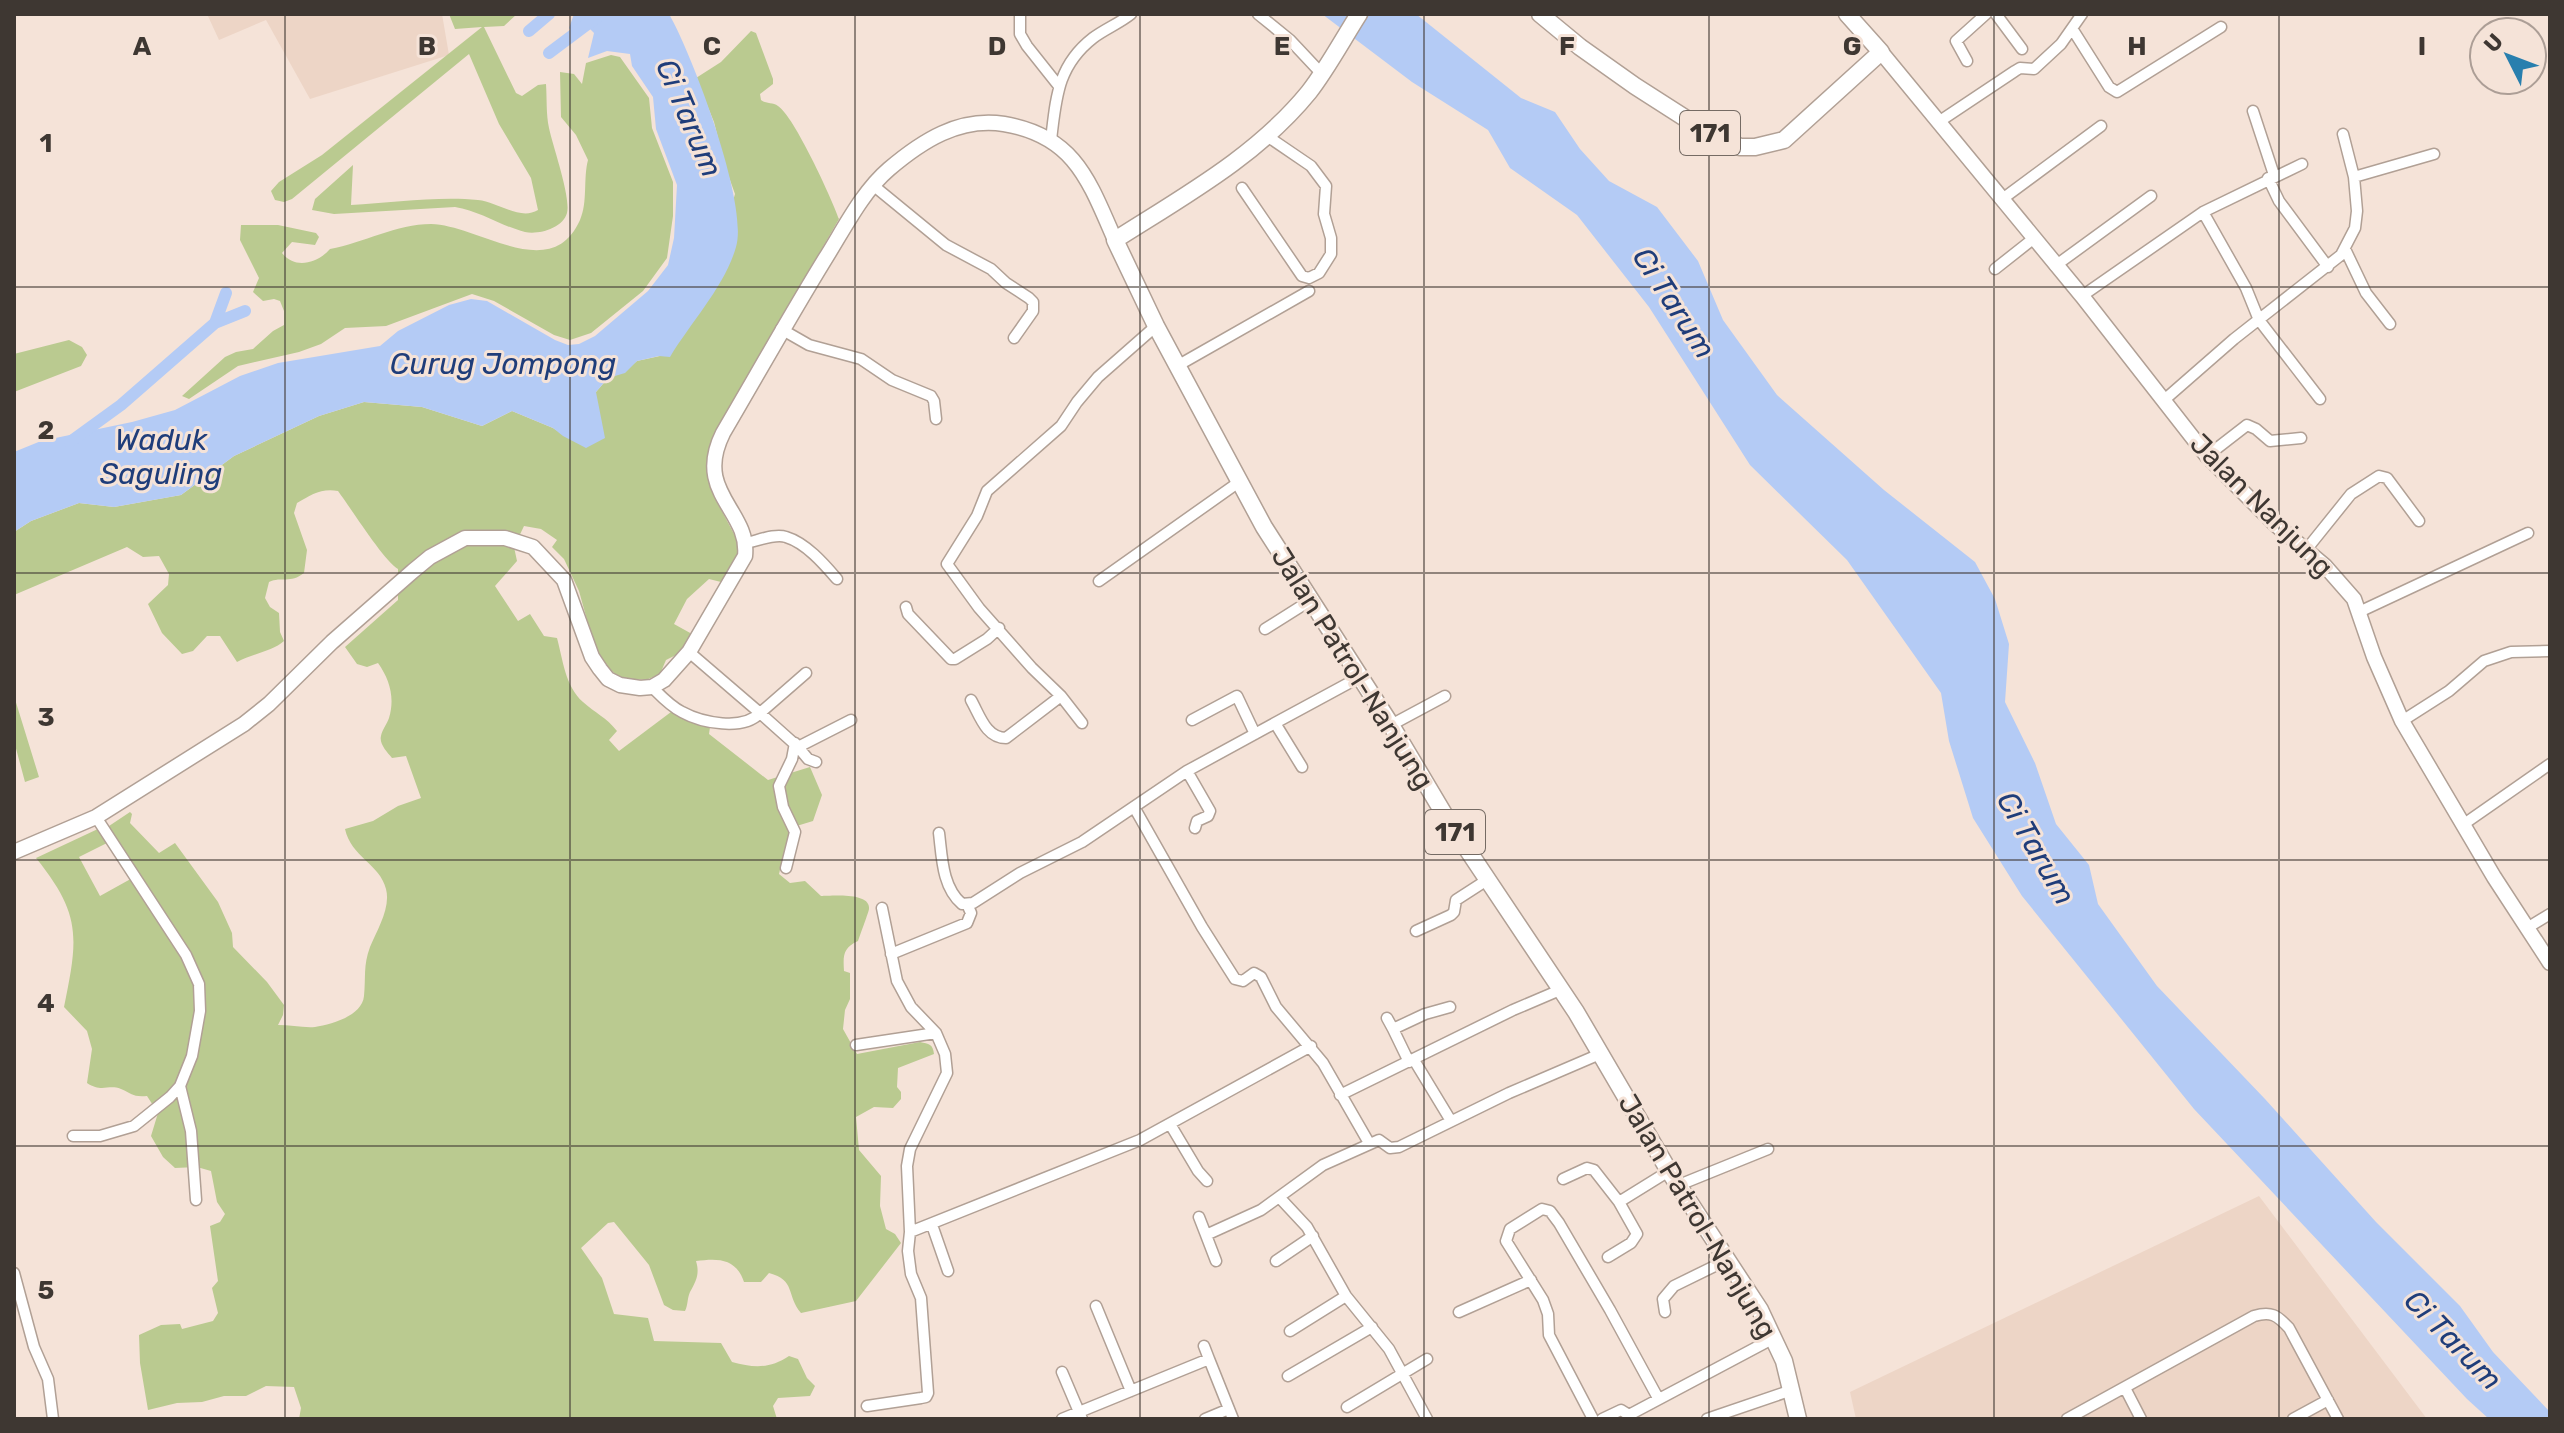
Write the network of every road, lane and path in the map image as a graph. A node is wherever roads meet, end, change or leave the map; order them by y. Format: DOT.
graph roads {
  1 [pos="1020,14"];
  2 [pos="1131,14"];
  3 [pos="1258,14"];
  4 [pos="1359,14"];
  5 [pos="1540,14"];
  6 [pos="1847,14"];
  7 [pos="1986,14"];
  8 [pos="1996,14"];
  9 [pos="2082,14"];
  10 [pos="2221,27"];
  11 [pos="2073,30"];
  12 [pos="2022,49"];
  13 [pos="1881,52"];
  14 [pos="1967,61"];
  15 [pos="1324,68"];
  16 [pos="1058,85"];
  17 [pos="2253,111"];
  18 [pos="1940,121"];
  19 [pos="2101,126"];
  20 [pos="2343,134"];
  21 [pos="1267,136"];
  22 [pos="1051,140"];
  23 [pos="2434,154"];
  24 [pos="2302,164"];
  25 [pos="2271,177"];
  26 [pos="2354,177"];
  27 [pos="874,186"];
  28 [pos="1242,188"];
  29 [pos="2151,196"];
  30 [pos="2001,200"];
  31 [pos="2203,212"];
  32 [pos="2033,239"];
  33 [pos="1115,240"];
  34 [pos="2345,249"];
  35 [pos="2055,266"];
  36 [pos="2328,267"];
  37 [pos="1995,269"];
  38 [pos="1309,291"];
  39 [pos="2082,296"];
  40 [pos="2259,320"];
  41 [pos="2390,324"];
  42 [pos="1156,326"];
  43 [pos="781,329"];
  44 [pos="1014,338"];
  45 [pos="1177,366"];
  46 [pos="2320,399"];
  47 [pos="2163,401"];
  48 [pos="936,419"];
  49 [pos="2301,438"];
  50 [pos="2207,456"];
  51 [pos="1239,482"];
  52 [pos="2419,521"];
  53 [pos="2528,533"];
  54 [pos="746,543"];
  55 [pos="2306,550"];
  56 [pos="837,579"];
  57 [pos="1099,581"];
  58 [pos="1311,600"];
  59 [pos="906,607"];
  60 [pos="2359,612"];
  61 [pos="999,628"];
  62 [pos="1265,629"];
  63 [pos="2550,651"];
  64 [pos="689,652"];
  65 [pos="806,673"];
  66 [pos="1360,677"];
  67 [pos="652,687"];
  68 [pos="1061,696"];
  69 [pos="1445,696"];
  70 [pos="971,700"];
  71 [pos="760,713"];
  72 [pos="851,720"];
  73 [pos="1192,720"];
  74 [pos="2402,721"];
  75 [pos="1082,723"];
  76 [pos="1275,723"];
  77 [pos="1391,725"];
  78 [pos="1255,734"];
  79 [pos="796,745"];
  80 [pos="816,762"];
  81 [pos="2550,764"];
  82 [pos="1302,767"];
  83 [pos="1187,771"];
  84 [pos="1134,807"];
  85 [pos="96,817"];
  86 [pos="2464,824"];
  87 [pos="1195,828"];
  88 [pos="939,833"];
  89 [pos="14,852"];
  90 [pos="786,868"];
  91 [pos="1487,880"];
  92 [pos="967,904"];
  93 [pos="882,908"];
  94 [pos="2550,914"];
  95 [pos="2527,928"];
  96 [pos="1416,931"];
  97 [pos="891,954"];
  98 [pos="2550,963"];
  99 [pos="1560,990"];
  100 [pos="1450,1007"];
  101 [pos="1387,1018"];
  102 [pos="1393,1029"];
  103 [pos="936,1033"];
  104 [pos="856,1045"];
  105 [pos="1311,1046"];
  106 [pos="1600,1054"];
  107 [pos="1412,1061"];
  108 [pos="180,1086"];
  109 [pos="1340,1095"];
  110 [pos="1451,1121"];
  111 [pos="1170,1124"];
  112 [pos="73,1136"];
  113 [pos="1369,1143"];
  114 [pos="1768,1149"];
  115 [pos="1674,1178"];
  116 [pos="1563,1179"];
  117 [pos="1207,1181"];
  118 [pos="1279,1197"];
  119 [pos="196,1200"];
  120 [pos="1619,1202"];
  121 [pos="1199,1217"];
  122 [pos="932,1225"];
  123 [pos="910,1232"];
  124 [pos="1206,1235"];
  125 [pos="1313,1236"];
  126 [pos="1608,1257"];
  127 [pos="1727,1260"];
  128 [pos="1216,1261"];
  129 [pos="1276,1261"];
  130 [pos="948,1271"];
  131 [pos="14,1273"];
  132 [pos="1531,1280"];
  133 [pos="1346,1296"];
  134 [pos="1096,1306"];
  135 [pos="1459,1312"];
  136 [pos="1665,1312"];
  137 [pos="1372,1327"];
  138 [pos="1290,1331"];
  139 [pos="1774,1338"];
  140 [pos="1204,1346"];
  141 [pos="1209,1359"];
  142 [pos="1427,1359"];
  143 [pos="1062,1372"];
  144 [pos="1402,1374"];
  145 [pos="1288,1376"];
  146 [pos="2125,1388"];
  147 [pos="1792,1390"];
  148 [pos="1131,1391"];
  149 [pos="1658,1398"];
  150 [pos="2328,1400"];
  151 [pos="867,1406"];
  152 [pos="1347,1407"];
  153 [pos="1231,1414"];
  154 [pos="1081,1416"];
  155 [pos="53,1419"];
  156 [pos="1062,1419"];
  157 [pos="1205,1419"];
  158 [pos="1427,1419"];
  159 [pos="1593,1419"];
  160 [pos="1602,1419"];
  161 [pos="1707,1419"];
  162 [pos="1798,1419"];
  163 [pos="2067,1419"];
  164 [pos="2141,1419"];
  165 [pos="2293,1419"];
  166 [pos="2338,1419"];
  1 -- 16 [label="street"];
  2 -- 16 [label="street"];
  3 -- 15 [label="street"];
  4 -- 15 [label="main road"];
  5 -- 13 [label="main road, 171"];
  6 -- 13 [label="main road, Jalan Nanjung"];
  7 -- 14 [label="street"];
  8 -- 12 [label="street"];
  9 -- 11 [label="street"];
  10 -- 11 [label="street"];
  11 -- 18 [label="street"];
  13 -- 18 [label="street, Jalan Nanjung"];
  15 -- 21 [label="main road"];
  16 -- 22 [label="street"];
  17 -- 25 [label="street"];
  18 -- 30 [label="street, Jalan Nanjung"];
  19 -- 30 [label="street"];
  20 -- 26 [label="street"];
  21 -- 28 [label="street"];
  21 -- 33 [label="main road"];
  22 -- 27 [label="street"];
  22 -- 33 [label="street"];
  23 -- 26 [label="street"];
  24 -- 25 [label="street"];
  25 -- 31 [label="street"];
  25 -- 36 [label="street"];
  26 -- 34 [label="street"];
  27 -- 43 [label="street"];
  27 -- 44 [label="street"];
  29 -- 35 [label="street"];
  30 -- 32 [label="street, Jalan Nanjung"];
  31 -- 39 [label="street"];
  31 -- 40 [label="street"];
  32 -- 35 [label="street, Jalan Nanjung"];
  32 -- 37 [label="street"];
  33 -- 42 [label="main road, Jalan Patrol-Nanjung / 171"];
  34 -- 36 [label="street"];
  34 -- 41 [label="street"];
  35 -- 39 [label="street, Jalan Nanjung"];
  36 -- 40 [label="street"];
  38 -- 45 [label="street"];
  39 -- 47 [label="street, Jalan Nanjung"];
  40 -- 46 [label="street"];
  40 -- 47 [label="street"];
  42 -- 45 [label="main road, Jalan Patrol-Nanjung / 171"];
  42 -- 61 [label="street"];
  43 -- 48 [label="street"];
  43 -- 54 [label="street"];
  45 -- 51 [label="main road, Jalan Patrol-Nanjung / 171"];
  47 -- 50 [label="street, Jalan Nanjung"];
  49 -- 50 [label="street"];
  50 -- 55 [label="street, Jalan Nanjung"];
  51 -- 57 [label="street"];
  51 -- 58 [label="main road, Jalan Patrol-Nanjung / 171"];
  52 -- 55 [label="street"];
  53 -- 60 [label="street"];
  54 -- 56 [label="street"];
  54 -- 64 [label="street"];
  55 -- 60 [label="street, Jalan Nanjung"];
  58 -- 62 [label="street"];
  58 -- 66 [label="main road, Jalan Patrol-Nanjung / 171"];
  59 -- 61 [label="street"];
  60 -- 74 [label="street, Jalan Nanjung"];
  61 -- 68 [label="street"];
  63 -- 74 [label="street"];
  64 -- 67 [label="street"];
  64 -- 71 [label="street"];
  65 -- 71 [label="street"];
  66 -- 76 [label="street"];
  66 -- 77 [label="main road, Jalan Patrol-Nanjung / 171"];
  67 -- 71 [label="street"];
  67 -- 85 [label="street"];
  68 -- 70 [label="street"];
  68 -- 75 [label="street"];
  69 -- 77 [label="street"];
  71 -- 79 [label="street"];
  72 -- 79 [label="street"];
  73 -- 78 [label="street"];
  74 -- 86 [label="street, Jalan Nanjung"];
  76 -- 78 [label="street"];
  76 -- 82 [label="street"];
  77 -- 91 [label="main road, Jalan Patrol-Nanjung / 171"];
  78 -- 83 [label="street"];
  79 -- 80 [label="street"];
  79 -- 90 [label="street"];
  81 -- 86 [label="street"];
  83 -- 84 [label="street"];
  83 -- 87 [label="street"];
  84 -- 92 [label="street"];
  84 -- 105 [label="street"];
  85 -- 89 [label="street"];
  85 -- 108 [label="street"];
  86 -- 95 [label="street, Jalan Nanjung"];
  88 -- 92 [label="street"];
  91 -- 96 [label="street"];
  91 -- 99 [label="main road, Jalan Patrol-Nanjung / 171"];
  92 -- 97 [label="street"];
  93 -- 97 [label="street"];
  94 -- 95 [label="street"];
  95 -- 98 [label="street, Jalan Nanjung"];
  97 -- 103 [label="street"];
  99 -- 106 [label="main road, Jalan Patrol-Nanjung / 171"];
  99 -- 107 [label="street"];
  100 -- 102 [label="street"];
  101 -- 102 [label="street"];
  102 -- 107 [label="street"];
  103 -- 104 [label="street"];
  103 -- 123 [label="street"];
  105 -- 109 [label="street"];
  105 -- 111 [label="street"];
  106 -- 110 [label="street"];
  106 -- 115 [label="main road, Jalan Patrol-Nanjung / 171"];
  107 -- 109 [label="street"];
  107 -- 110 [label="street"];
  108 -- 112 [label="street"];
  108 -- 119 [label="street"];
  109 -- 113 [label="street"];
  110 -- 113 [label="street"];
  111 -- 117 [label="street"];
  111 -- 122 [label="street"];
  113 -- 118 [label="street"];
  114 -- 115 [label="street"];
  115 -- 120 [label="street"];
  115 -- 127 [label="main road, Jalan Patrol-Nanjung / 171"];
  116 -- 120 [label="street"];
  118 -- 124 [label="street"];
  118 -- 125 [label="street"];
  120 -- 126 [label="street"];
  121 -- 124 [label="street"];
  122 -- 123 [label="street"];
  122 -- 130 [label="street"];
  123 -- 151 [label="street"];
  124 -- 128 [label="street"];
  125 -- 129 [label="street"];
  125 -- 133 [label="street"];
  127 -- 136 [label="street"];
  127 -- 139 [label="main road, Jalan Patrol-Nanjung / 171"];
  131 -- 155 [label="street"];
  132 -- 135 [label="street"];
  132 -- 149 [label="street"];
  132 -- 159 [label="street"];
  133 -- 137 [label="street"];
  133 -- 138 [label="street"];
  134 -- 148 [label="street"];
  137 -- 144 [label="street"];
  137 -- 145 [label="street"];
  139 -- 147 [label="main road, Jalan Patrol-Nanjung / 171"];
  139 -- 149 [label="street"];
  140 -- 141 [label="street"];
  141 -- 148 [label="street"];
  141 -- 153 [label="street"];
  142 -- 144 [label="street"];
  143 -- 154 [label="street"];
  144 -- 152 [label="street"];
  144 -- 158 [label="street"];
  146 -- 150 [label="street"];
  146 -- 163 [label="street"];
  146 -- 164 [label="street"];
  147 -- 161 [label="street"];
  147 -- 162 [label="main road, Jalan Patrol-Nanjung / 171"];
  148 -- 154 [label="street"];
  149 -- 160 [label="street"];
  150 -- 165 [label="street"];
  150 -- 166 [label="street"];
  153 -- 157 [label="street"];
  154 -- 156 [label="street"];
}
